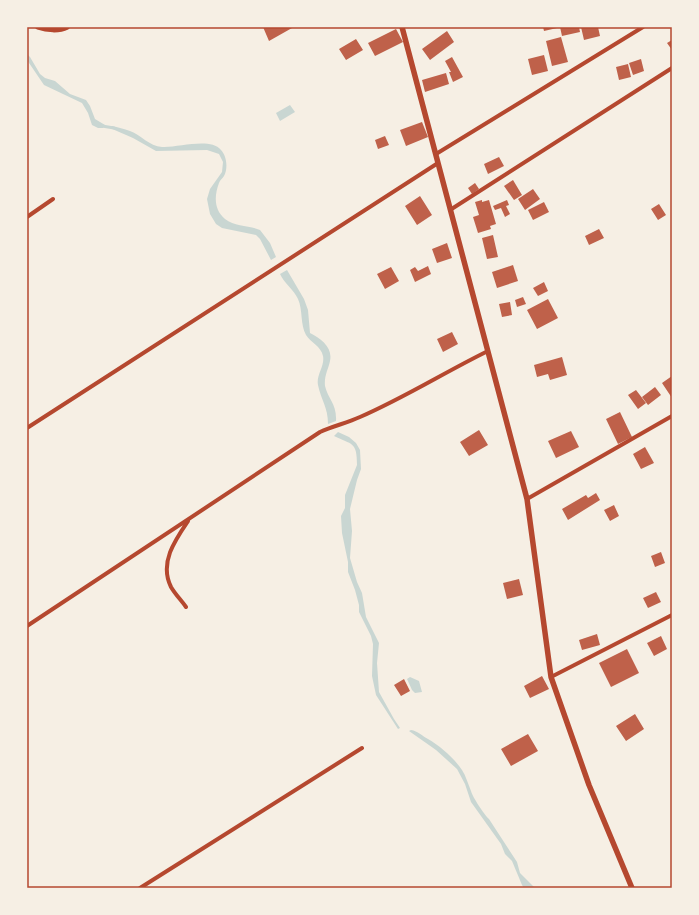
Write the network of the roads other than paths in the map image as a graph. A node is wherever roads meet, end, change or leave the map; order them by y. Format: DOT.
graph roads {
  1 [pos="38,27"];
  2 [pos="67,27"];
  3 [pos="402,27"];
  4 [pos="643,27"];
  5 [pos="672,68"];
  6 [pos="436,154"];
  7 [pos="438,163"];
  8 [pos="53,199"];
  9 [pos="450,210"];
  10 [pos="27,217"];
  11 [pos="488,351"];
  12 [pos="672,416"];
  13 [pos="27,428"];
  14 [pos="527,499"];
  15 [pos="189,519"];
  16 [pos="186,607"];
  17 [pos="672,615"];
  18 [pos="27,626"];
  19 [pos="551,678"];
  20 [pos="362,748"];
  21 [pos="140,888"];
  22 [pos="632,888"];
  1 -- 2 [label="street"];
  3 -- 6 [label="street"];
  4 -- 6 [label="street"];
  5 -- 9 [label="street"];
  6 -- 7 [label="street"];
  7 -- 9 [label="street"];
  7 -- 13 [label="street"];
  8 -- 10 [label="street"];
  9 -- 11 [label="street"];
  11 -- 14 [label="street"];
  11 -- 15 [label="street"];
  12 -- 14 [label="street"];
  14 -- 19 [label="street"];
  15 -- 16 [label="street"];
  15 -- 18 [label="street"];
  17 -- 19 [label="street"];
  19 -- 22 [label="street"];
  20 -- 21 [label="street"];
}
